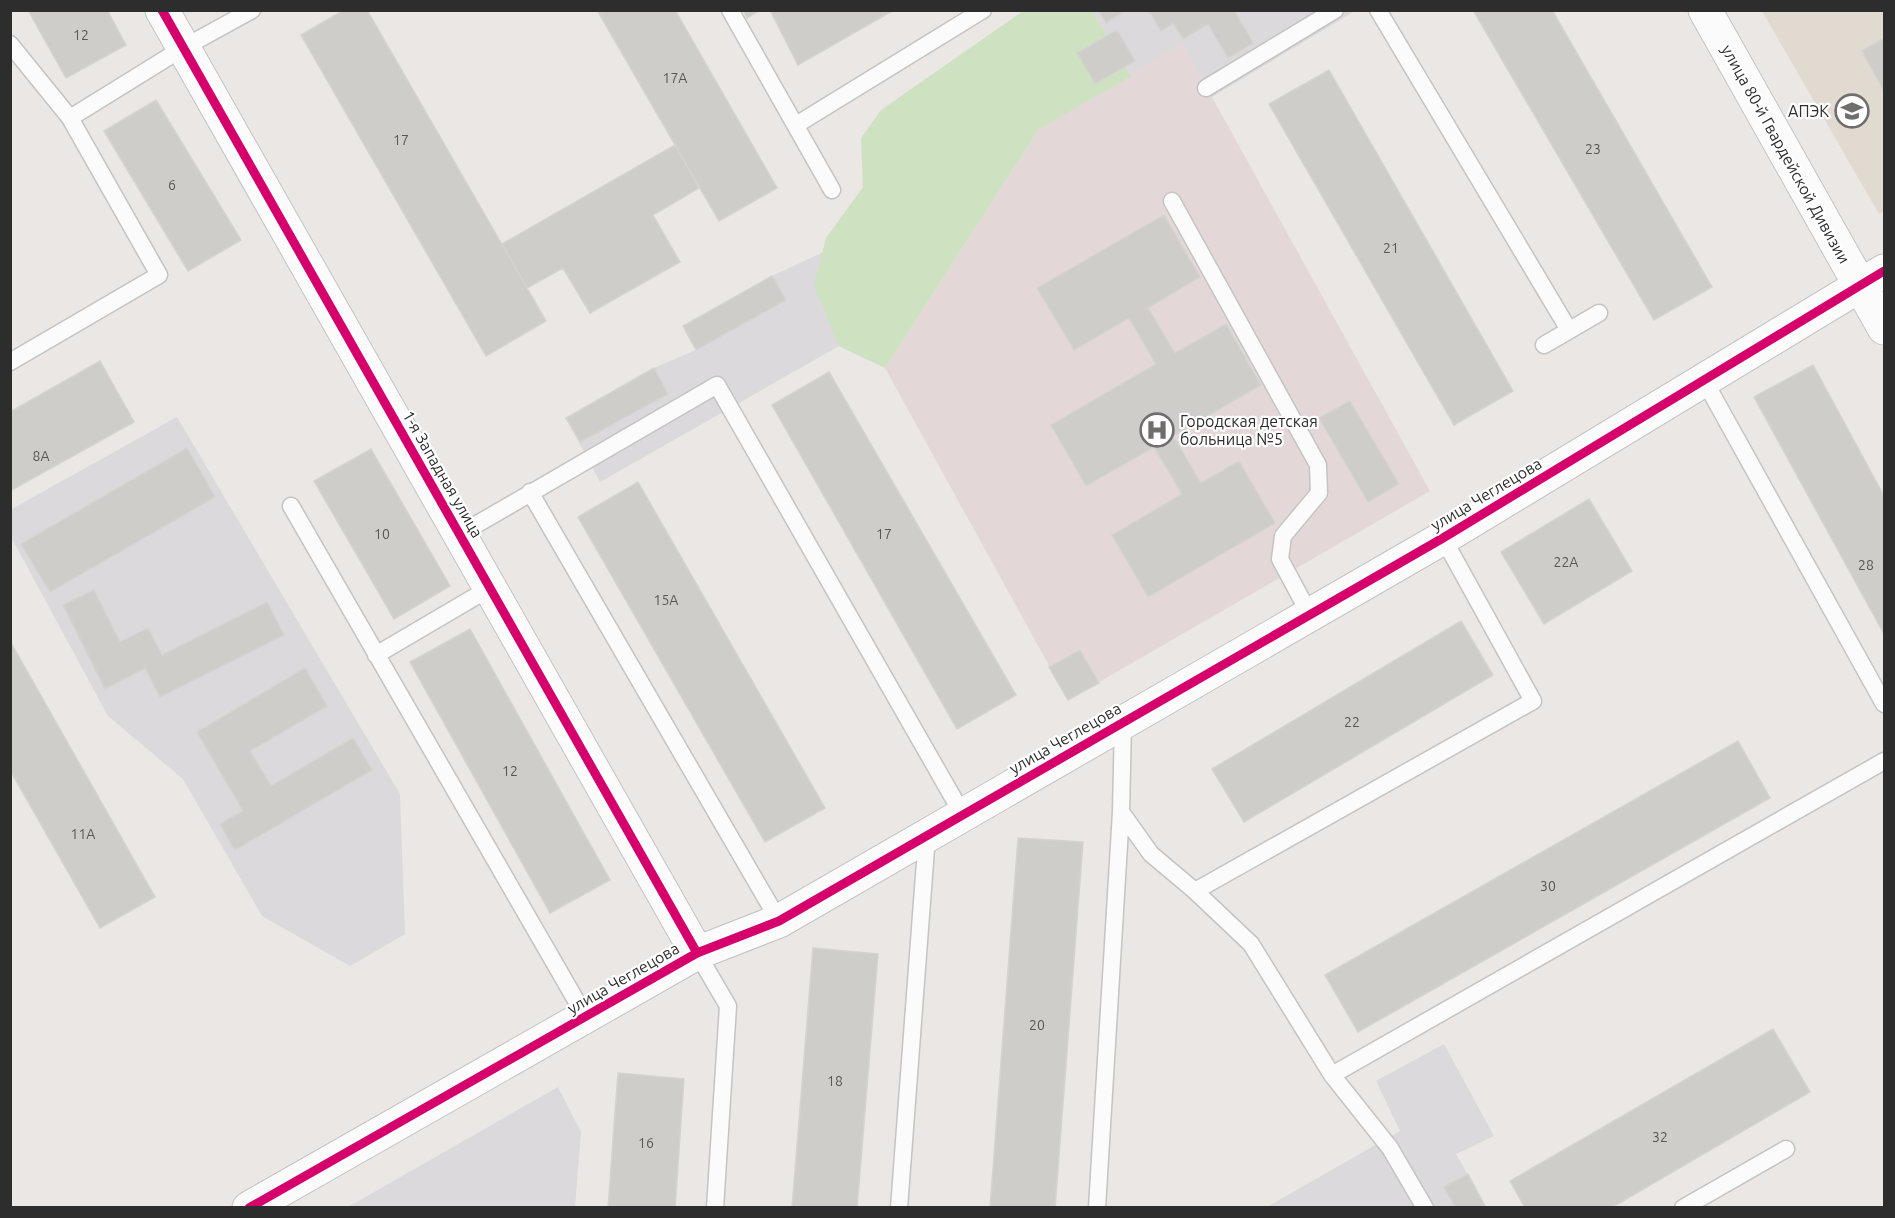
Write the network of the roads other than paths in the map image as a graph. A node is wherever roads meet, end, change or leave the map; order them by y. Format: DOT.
graph roads {
  1 [pos="162,10"];
  2 [pos="252,10"];
  3 [pos="730,10"];
  4 [pos="983,10"];
  5 [pos="1335,10"];
  6 [pos="1378,10"];
  7 [pos="1705,10"];
  8 [pos="10,44"];
  9 [pos="183,48"];
  10 [pos="1206,88"];
  11 [pos="70,118"];
  12 [pos="796,125"];
  13 [pos="831,190"];
  14 [pos="1172,201"];
  15 [pos="1872,278"];
  16 [pos="1599,313"];
  17 [pos="1884,328"];
  18 [pos="1569,330"];
  19 [pos="1544,345"];
  20 [pos="10,362"];
  21 [pos="1704,380"];
  22 [pos="530,492"];
  23 [pos="291,506"];
  24 [pos="460,534"];
  25 [pos="1443,538"];
  26 [pos="490,588"];
  27 [pos="1310,615"];
  28 [pos="376,655"];
  29 [pos="1884,704"];
  30 [pos="1123,722"];
  31 [pos="1884,761"];
  32 [pos="1121,812"];
  33 [pos="963,814"];
  34 [pos="927,835"];
  35 [pos="1195,891"];
  36 [pos="779,921"];
  37 [pos="697,953"];
  38 [pos="585,1016"];
  39 [pos="1332,1075"];
  40 [pos="1786,1149"];
  41 [pos="250,1207"];
  42 [pos="716,1208"];
  43 [pos="899,1208"];
  44 [pos="1097,1208"];
  45 [pos="1425,1208"];
  46 [pos="1683,1208"];
  1 -- 9 [label="street, 1-я Западная улица"];
  2 -- 9 [label="lane"];
  3 -- 12 [label="lane"];
  4 -- 12 [label="lane"];
  5 -- 10 [label="lane"];
  6 -- 18 [label="lane"];
  7 -- 15 [label="street, улица 80-й Гвардейской Дивизии"];
  8 -- 11 [label="lane"];
  9 -- 11 [label="lane"];
  9 -- 24 [label="street, 1-я Западная улица"];
  11 -- 20 [label="lane"];
  12 -- 13 [label="lane"];
  14 -- 27 [label="lane"];
  15 -- 17 [label="street, улица 80-й Гвардейской Дивизии"];
  15 -- 21 [label="street, улица Чеглецова"];
  16 -- 18 [label="lane"];
  18 -- 19 [label="lane"];
  21 -- 25 [label="street, улица Чеглецова"];
  21 -- 29 [label="lane"];
  22 -- 24 [label="lane"];
  22 -- 33 [label="lane"];
  22 -- 36 [label="lane"];
  23 -- 28 [label="lane"];
  24 -- 26 [label="street, 1-я Западная улица"];
  25 -- 27 [label="street, улица Чеглецова"];
  25 -- 35 [label="lane"];
  26 -- 28 [label="lane"];
  26 -- 37 [label="street, 1-я Западная улица"];
  27 -- 30 [label="street, улица Чеглецова"];
  28 -- 38 [label="lane"];
  30 -- 32 [label="lane"];
  30 -- 33 [label="street, улица Чеглецова"];
  31 -- 39 [label="lane"];
  32 -- 35 [label="lane"];
  32 -- 44 [label="lane"];
  33 -- 34 [label="street, улица Чеглецова"];
  34 -- 36 [label="street, улица Чеглецова"];
  34 -- 43 [label="lane"];
  35 -- 39 [label="lane"];
  36 -- 37 [label="street, улица Чеглецова"];
  37 -- 38 [label="street, улица Чеглецова"];
  37 -- 42 [label="lane"];
  38 -- 41 [label="street, улица Чеглецова"];
  39 -- 45 [label="lane"];
  40 -- 46 [label="lane"];
}
